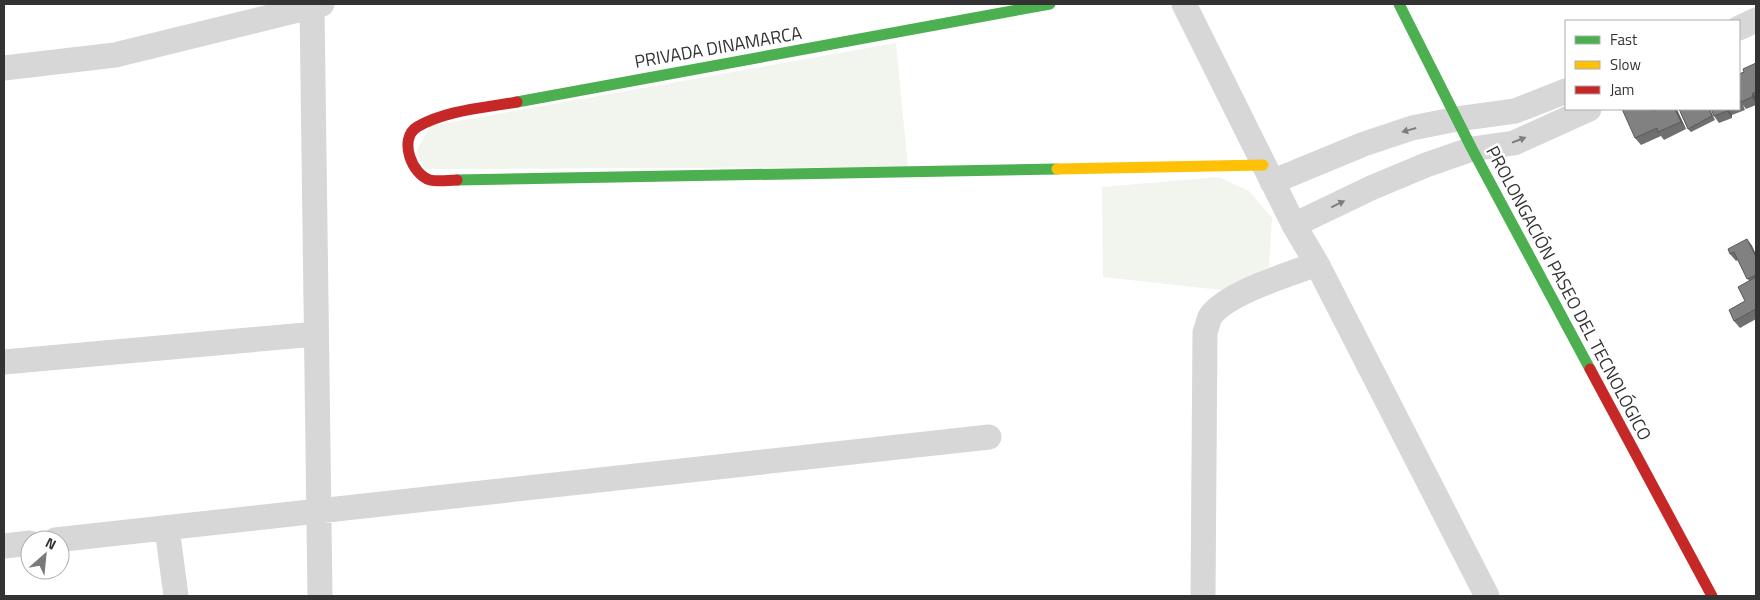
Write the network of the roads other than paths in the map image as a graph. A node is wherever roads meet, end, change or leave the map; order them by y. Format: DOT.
graph roads {
  1 [pos="1050,4"];
  2 [pos="1184,4"];
  3 [pos="1399,4"];
  4 [pos="317,5"];
  5 [pos="1756,20"];
  6 [pos="1740,28"];
  7 [pos="4,68"];
  8 [pos="1565,91"];
  9 [pos="1587,110"];
  10 [pos="1456,119"];
  11 [pos="1472,149"];
  12 [pos="1268,173"];
  13 [pos="1294,225"];
  14 [pos="1317,264"];
  15 [pos="316,334"];
  16 [pos="4,362"];
  17 [pos="989,437"];
  18 [pos="318,511"];
  19 [pos="167,528"];
  20 [pos="70,538"];
  21 [pos="20,544"];
  22 [pos="4,546"];
  23 [pos="176,596"];
  24 [pos="320,596"];
  25 [pos="1203,596"];
  26 [pos="1487,596"];
  27 [pos="1712,596"];
  1 -- 12 [label="street, PRIVADA DINAMARCA"];
  2 -- 12 [label="street"];
  3 -- 10 [label="street, PROLONGACIÓN PASEO DEL TECNOLÓGICO"];
  4 -- 7 [label="street"];
  4 -- 15 [label="street"];
  5 -- 6 [label="street"];
  8 -- 10 [label="street"];
  11 -- 9 [label="street, one-way"];
  10 -- 11 [label="street, PROLONGACIÓN PASEO DEL TECNOLÓGICO"];
  10 -- 12 [label="street, one-way"];
  13 -- 11 [label="street, one-way"];
  11 -- 27 [label="street, PROLONGACIÓN PASEO DEL TECNOLÓGICO"];
  12 -- 13 [label="street"];
  13 -- 14 [label="street"];
  14 -- 25 [label="street"];
  14 -- 26 [label="street"];
  15 -- 16 [label="street"];
  15 -- 18 [label="street"];
  17 -- 18 [label="street"];
  18 -- 19 [label="street"];
  18 -- 24 [label="street"];
  19 -- 20 [label="street"];
  19 -- 23 [label="street"];
  21 -- 22 [label="street"];
}
